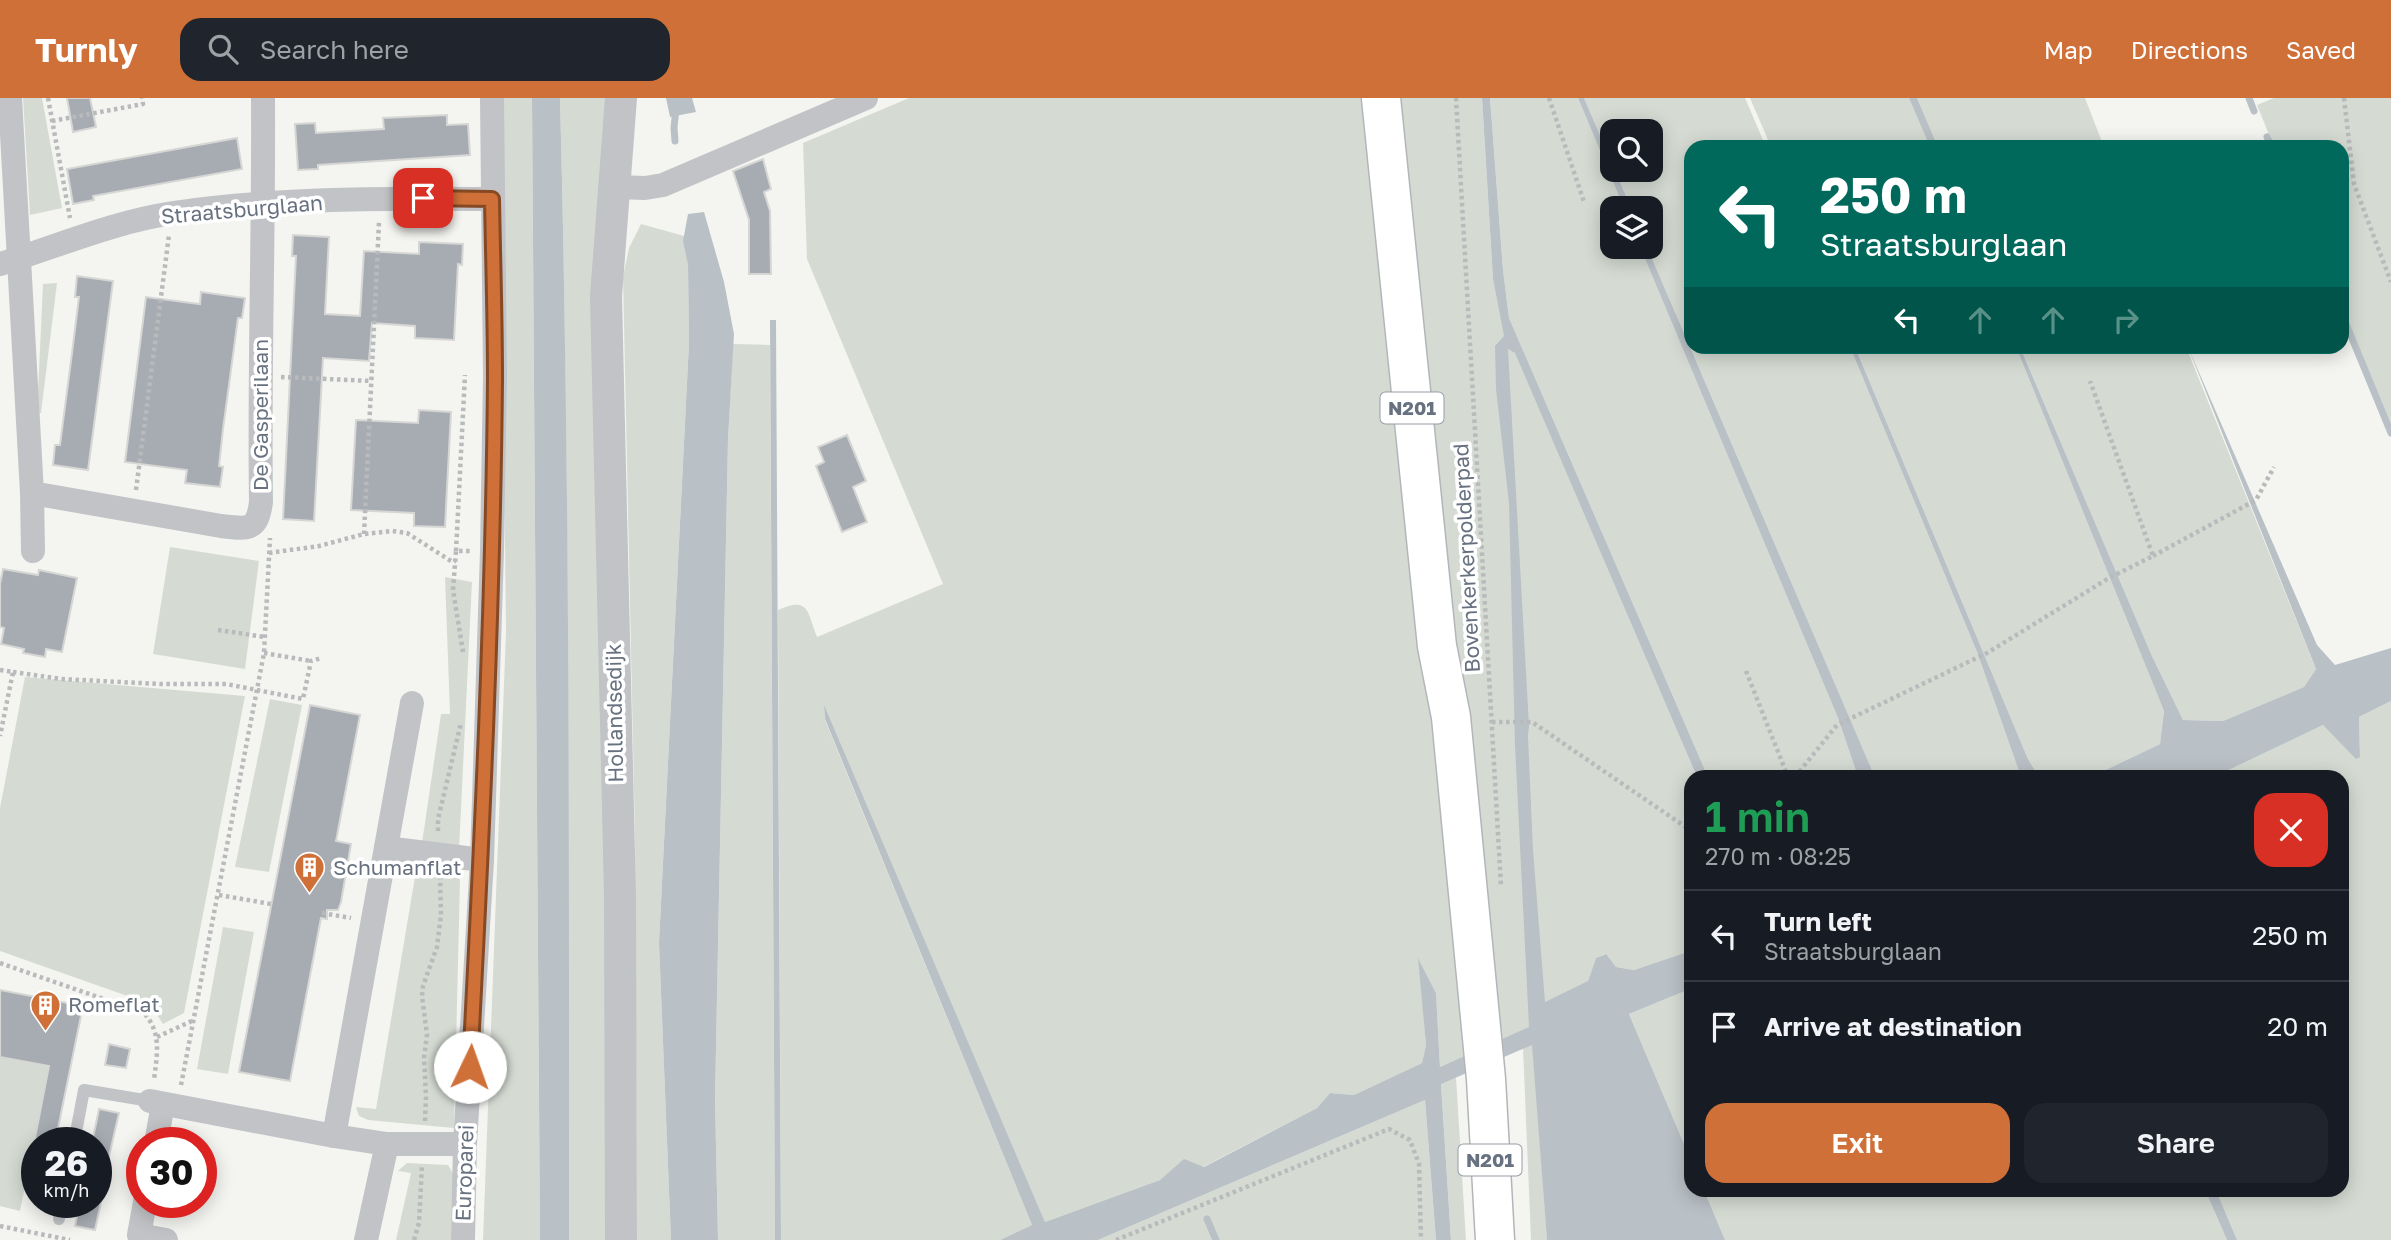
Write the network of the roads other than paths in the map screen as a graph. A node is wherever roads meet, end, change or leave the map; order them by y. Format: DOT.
graph roads {
  1 [pos="10,98"];
  2 [pos="263,98"];
  3 [pos="492,98"];
  4 [pos="621,98"];
  5 [pos="864,98"];
  6 [pos="1381,98"];
  7 [pos="1404,98"];
  8 [pos="615,187"];
  9 [pos="492,199"];
  10 [pos="263,205"];
  11 [pos="10,261"];
  12 [pos="32,493"];
  13 [pos="33,551"];
  14 [pos="412,703"];
  15 [pos="1451,717"];
  16 [pos="386,848"];
  17 [pos="482,860"];
  18 [pos="163,1104"];
  19 [pos="77,1127"];
  20 [pos="159,1127"];
  21 [pos="334,1136"];
  22 [pos="387,1143"];
  23 [pos="466,1144"];
  24 [pos="142,1218"];
  25 [pos="166,1240"];
  26 [pos="366,1240"];
  27 [pos="463,1240"];
  28 [pos="621,1240"];
  29 [pos="1495,1240"];
  1 -- 11 [label="street"];
  2 -- 10 [label="street, De Gasperilaan"];
  3 -- 9 [label="street, Europarei"];
  4 -- 8 [label="street, Hollandsedijk"];
  5 -- 8 [label="street"];
  6 -- 15 [label="highway, N201"];
  7 -- 15 [label="highway, N201"];
  8 -- 28 [label="street, Hollandsedijk"];
  9 -- 10 [label="street, Straatsburglaan"];
  9 -- 17 [label="street, Europarei"];
  10 -- 11 [label="street, Straatsburglaan"];
  10 -- 12 [label="street, De Gasperilaan"];
  11 -- 12 [label="street"];
  12 -- 13 [label="street"];
  14 -- 16 [label="street"];
  15 -- 29 [label="highway, N201"];
  16 -- 17 [label="street"];
  16 -- 21 [label="street"];
  17 -- 23 [label="street, Europarei"];
  18 -- 19 [label="lane"];
  18 -- 20 [label="street"];
  18 -- 21 [label="street"];
  21 -- 22 [label="street"];
  22 -- 23 [label="street"];
  22 -- 26 [label="street"];
  23 -- 27 [label="street, Europarei"];
  24 -- 25 [label="street"];
}
